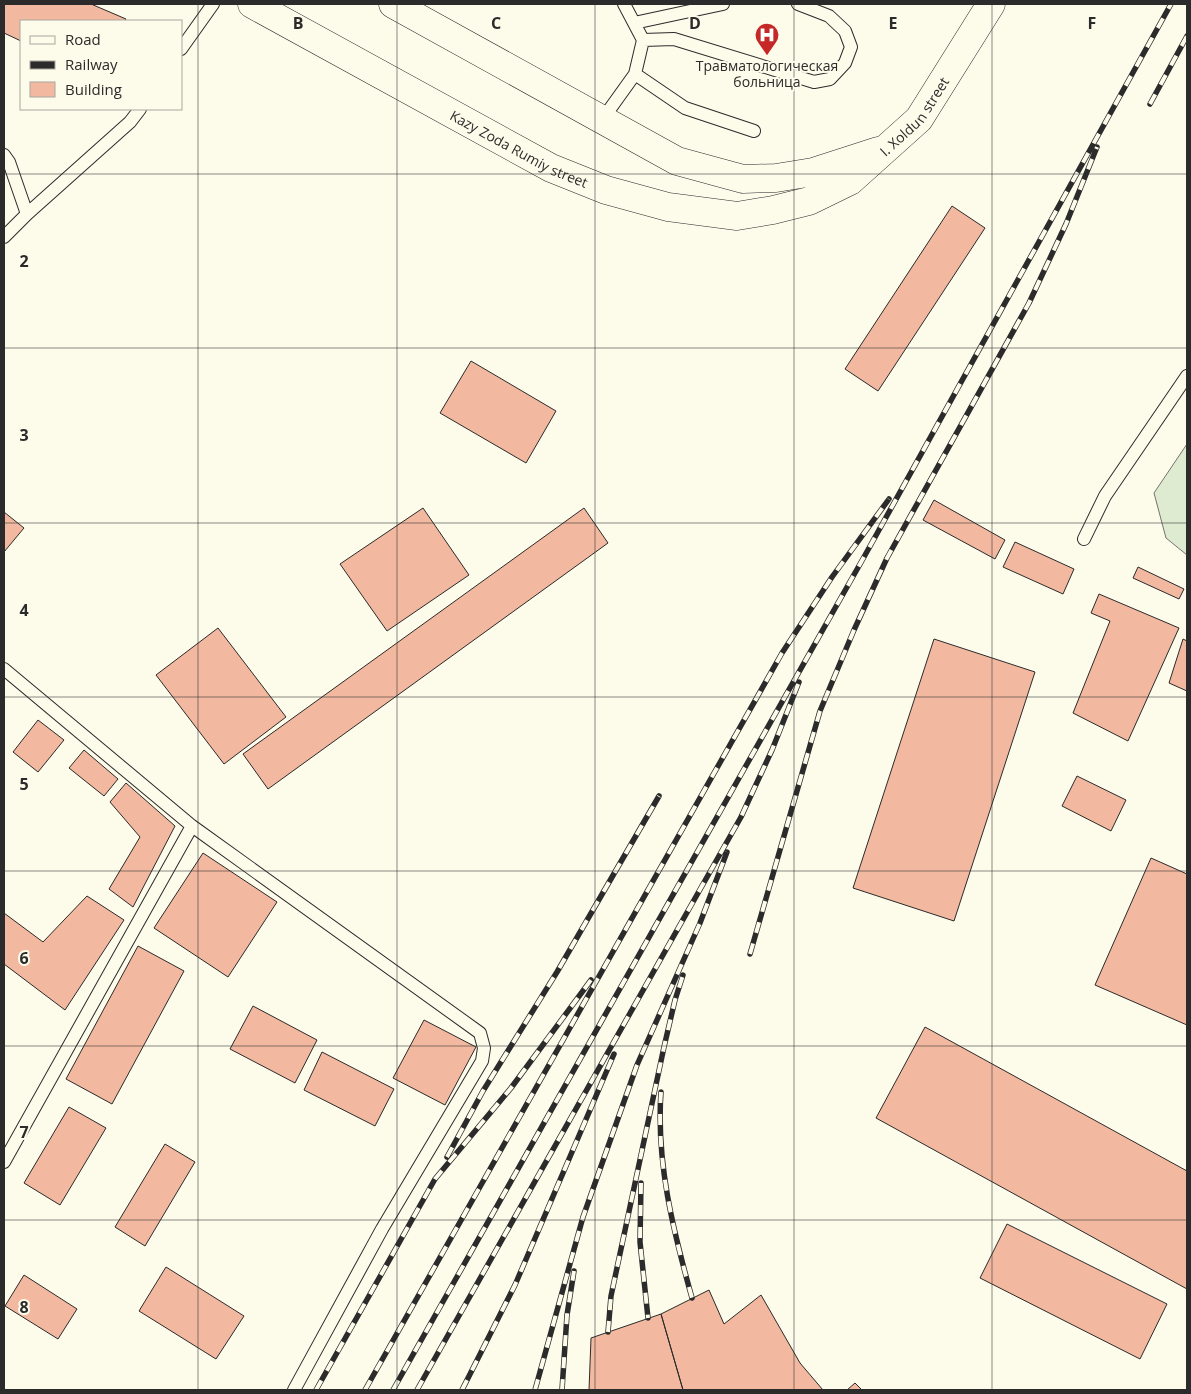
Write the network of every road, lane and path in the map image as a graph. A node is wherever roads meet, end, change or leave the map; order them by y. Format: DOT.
graph roads {
  1 [pos="213,4"];
  2 [pos="252,4"];
  3 [pos="624,4"];
  4 [pos="723,4"];
  5 [pos="798,4"];
  6 [pos="992,4"];
  7 [pos="397,5"];
  8 [pos="634,23"];
  9 [pos="643,40"];
  10 [pos="182,48"];
  11 [pos="635,74"];
  12 [pos="139,110"];
  13 [pos="602,120"];
  14 [pos="754,131"];
  15 [pos="887,149"];
  16 [pos="4,156"];
  17 [pos="809,201"];
  18 [pos="27,214"];
  19 [pos="4,238"];
  20 [pos="1187,376"];
  21 [pos="1084,539"];
  22 [pos="4,669"];
  23 [pos="192,826"];
  24 [pos="4,1162"];
  25 [pos="294,1390"];
  1 -- 10 [label="lane"];
  2 -- 17 [label="street, Kazy Zoda Rumiy street"];
  3 -- 8 [label="lane"];
  4 -- 8 [label="lane"];
  5 -- 9 [label="lane"];
  6 -- 15 [label="street, I. Xoldun street"];
  7 -- 13 [label="street"];
  8 -- 9 [label="lane"];
  9 -- 11 [label="lane"];
  11 -- 13 [label="lane"];
  11 -- 14 [label="lane"];
  12 -- 18 [label="lane"];
  13 -- 15 [label="street"];
  15 -- 17 [label="street, I. Xoldun street"];
  16 -- 18 [label="lane"];
  18 -- 19 [label="lane"];
  20 -- 21 [label="lane"];
  22 -- 23 [label="lane"];
  23 -- 24 [label="lane"];
  23 -- 25 [label="lane"];
}
